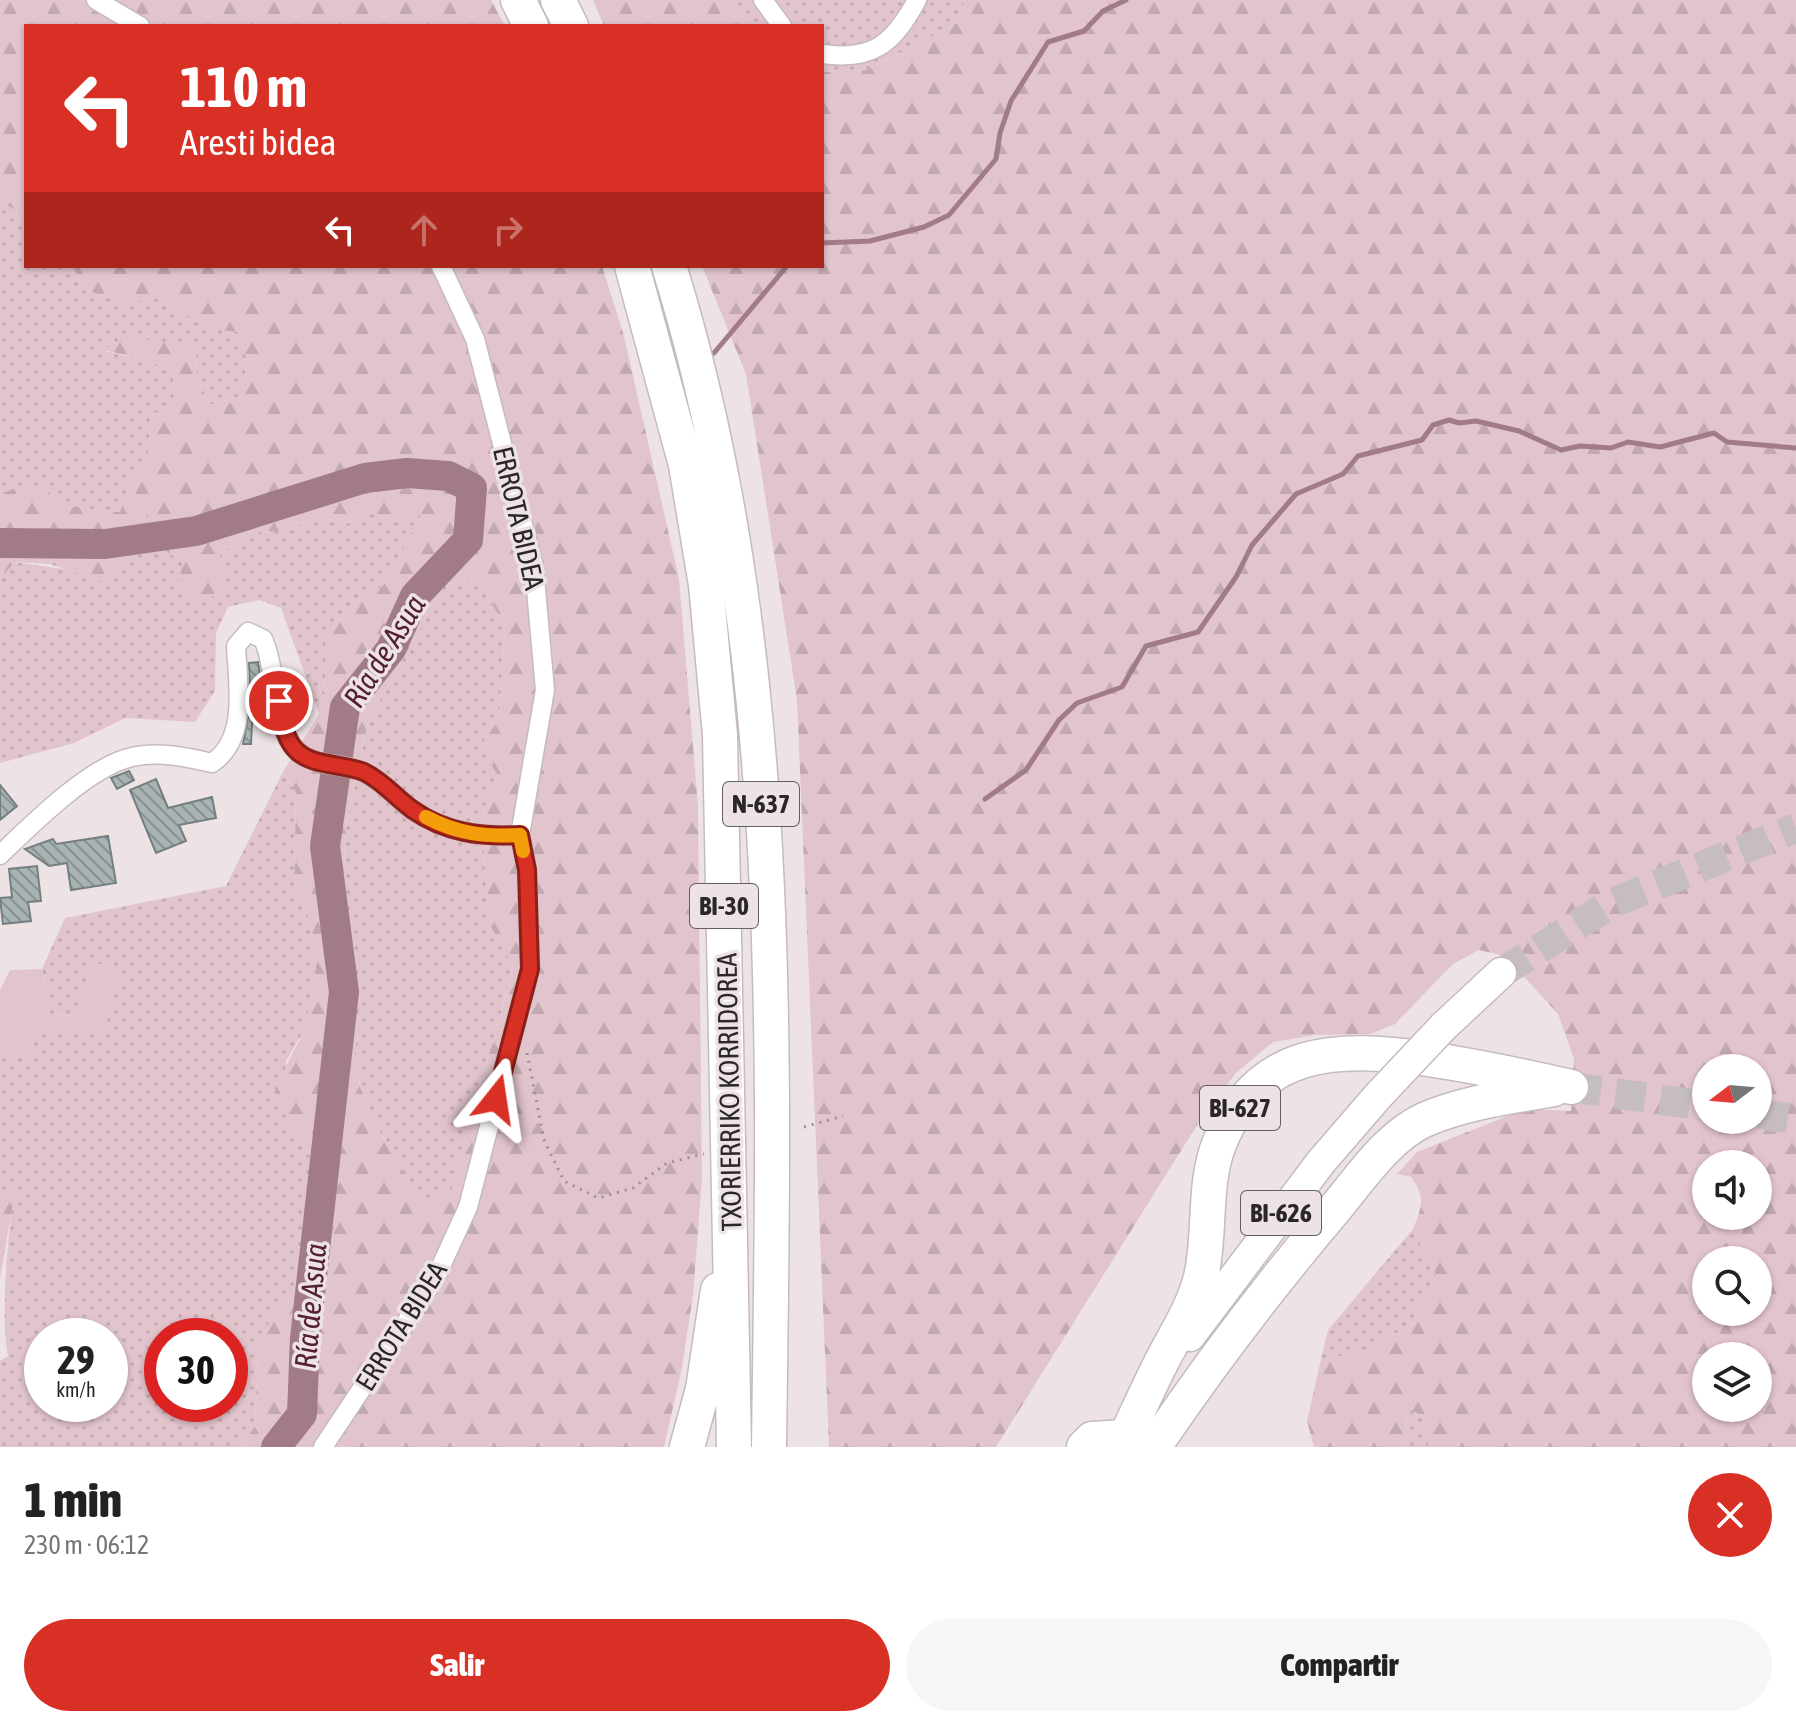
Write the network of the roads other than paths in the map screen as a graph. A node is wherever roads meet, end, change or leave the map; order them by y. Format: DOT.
graph roads {
  1 [pos="96,0"];
  2 [pos="518,0"];
  3 [pos="558,0"];
  4 [pos="763,0"];
  5 [pos="917,0"];
  6 [pos="137,24"];
  7 [pos="530,24"];
  8 [pos="570,24"];
  9 [pos="781,24"];
  10 [pos="824,54"];
  11 [pos="442,268"];
  12 [pos="633,268"];
  13 [pos="670,268"];
  14 [pos="520,835"];
  15 [pos="0,855"];
  16 [pos="1501,973"];
  17 [pos="772,1187"];
  18 [pos="732,1228"];
  19 [pos="1190,1336"];
  20 [pos="1137,1444"];
  21 [pos="323,1447"];
  22 [pos="687,1447"];
  23 [pos="734,1447"];
  24 [pos="769,1447"];
  25 [pos="791,1447"];
  26 [pos="1084,1447"];
  1 -- 6 [label="street"];
  2 -- 7 [label="highway"];
  3 -- 8 [label="highway"];
  4 -- 9 [label="street"];
  5 -- 10 [label="street"];
  11 -- 14 [label="street, ERROTA BIDEA"];
  12 -- 18 [label="highway, TXORIERRIKO KORRIDOREA / BI-30"];
  13 -- 17 [label="highway, TXORIERRIKO KORRIDOREA / N-637"];
  14 -- 15 [label="street"];
  14 -- 21 [label="street, ERROTA BIDEA"];
  16 -- 19 [label="highway, BI-626, bridge"];
  17 -- 24 [label="highway, TXORIERRIKO KORRIDOREA"];
  17 -- 25 [label="highway"];
  18 -- 22 [label="highway"];
  18 -- 23 [label="highway, TXORIERRIKO KORRIDOREA / BI-30"];
  19 -- 20 [label="highway, BI-626"];
  20 -- 20 [label="highway, BI-627"];
  20 -- 26 [label="highway"];
}
